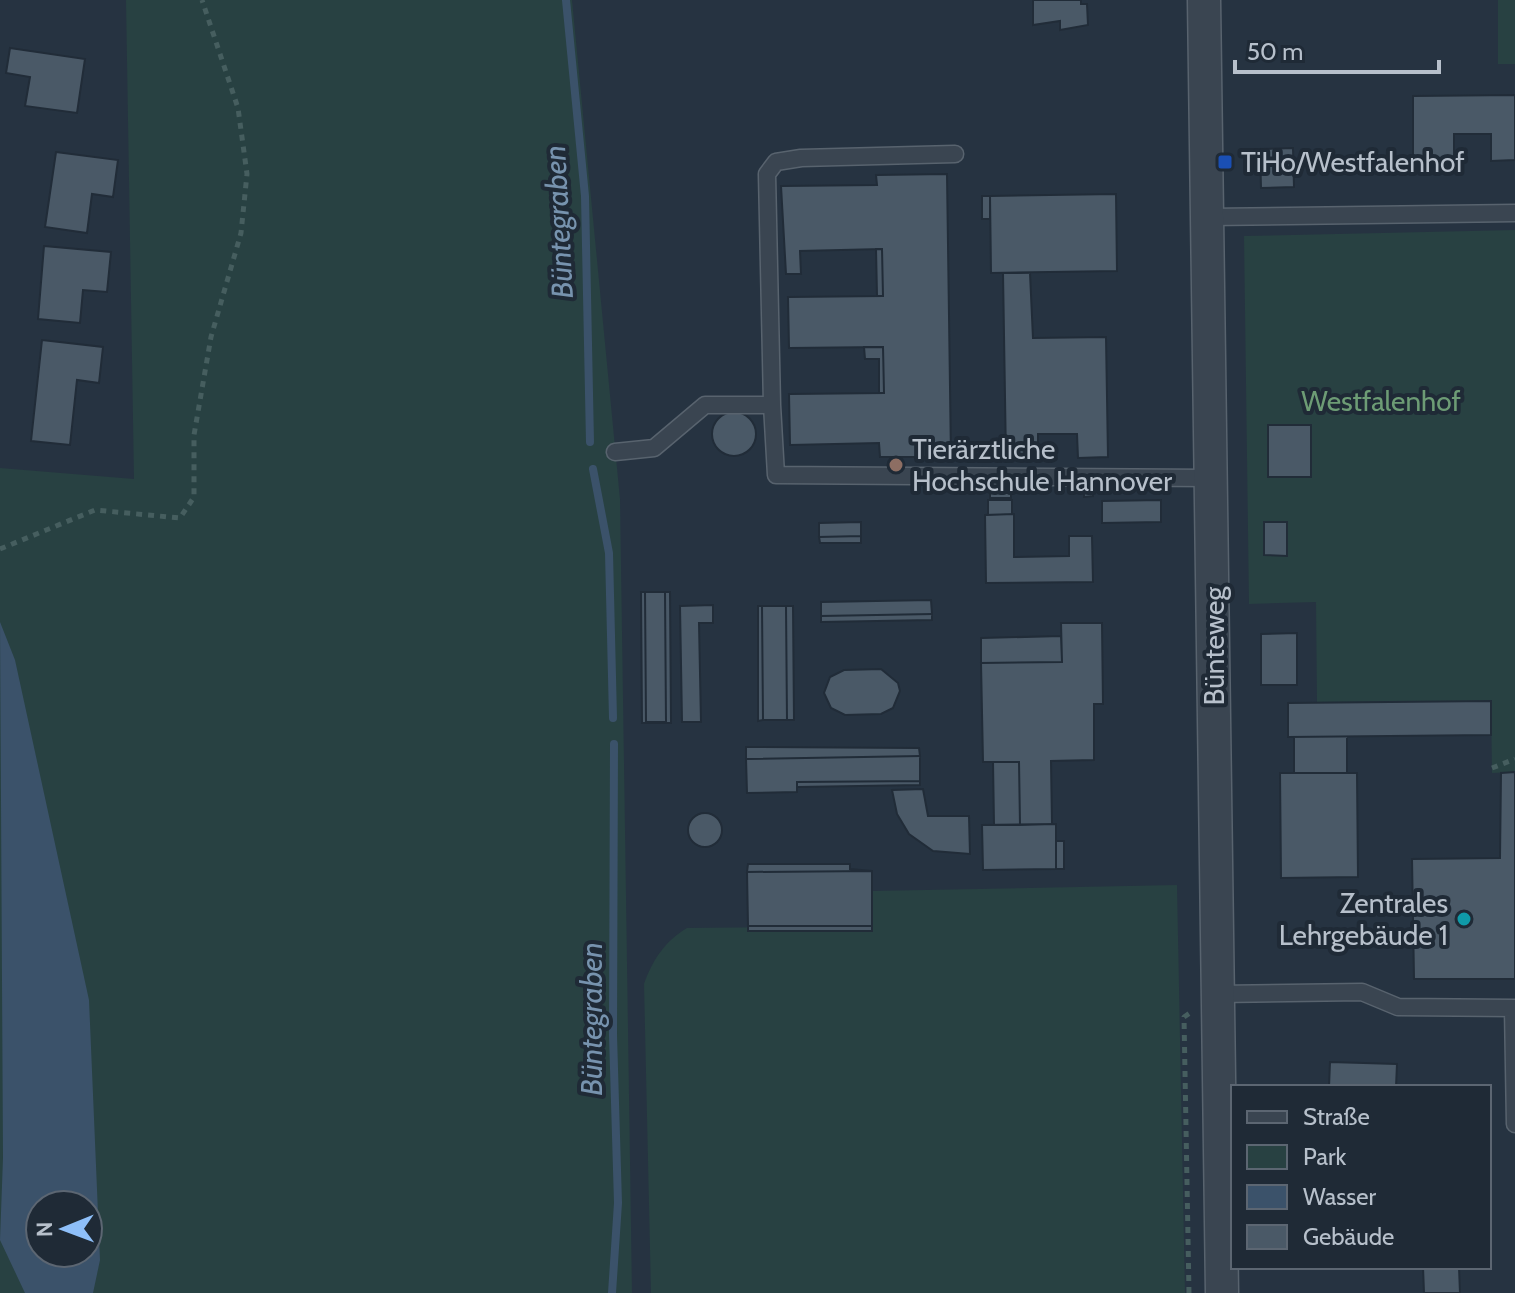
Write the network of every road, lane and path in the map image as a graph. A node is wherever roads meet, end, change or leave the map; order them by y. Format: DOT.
graph roads {
  1 [pos="202,0"];
  2 [pos="1204,0"];
  3 [pos="955,154"];
  4 [pos="1515,213"];
  5 [pos="1209,217"];
  6 [pos="772,405"];
  7 [pos="615,452"];
  8 [pos="1212,478"];
  9 [pos="0,549"];
  10 [pos="1515,759"];
  11 [pos="1492,768"];
  12 [pos="1218,994"];
  13 [pos="1514,1008"];
  14 [pos="1515,1124"];
  15 [pos="1222,1293"];
  1 -- 9 [label="path"];
  2 -- 5 [label="street, Bünteweg"];
  3 -- 6 [label="lane"];
  4 -- 5 [label="lane"];
  5 -- 8 [label="street, Bünteweg"];
  6 -- 7 [label="lane"];
  6 -- 8 [label="lane"];
  8 -- 12 [label="street, Bünteweg"];
  10 -- 11 [label="path"];
  12 -- 13 [label="lane"];
  12 -- 15 [label="street, Bünteweg"];
  13 -- 14 [label="lane"];
}
